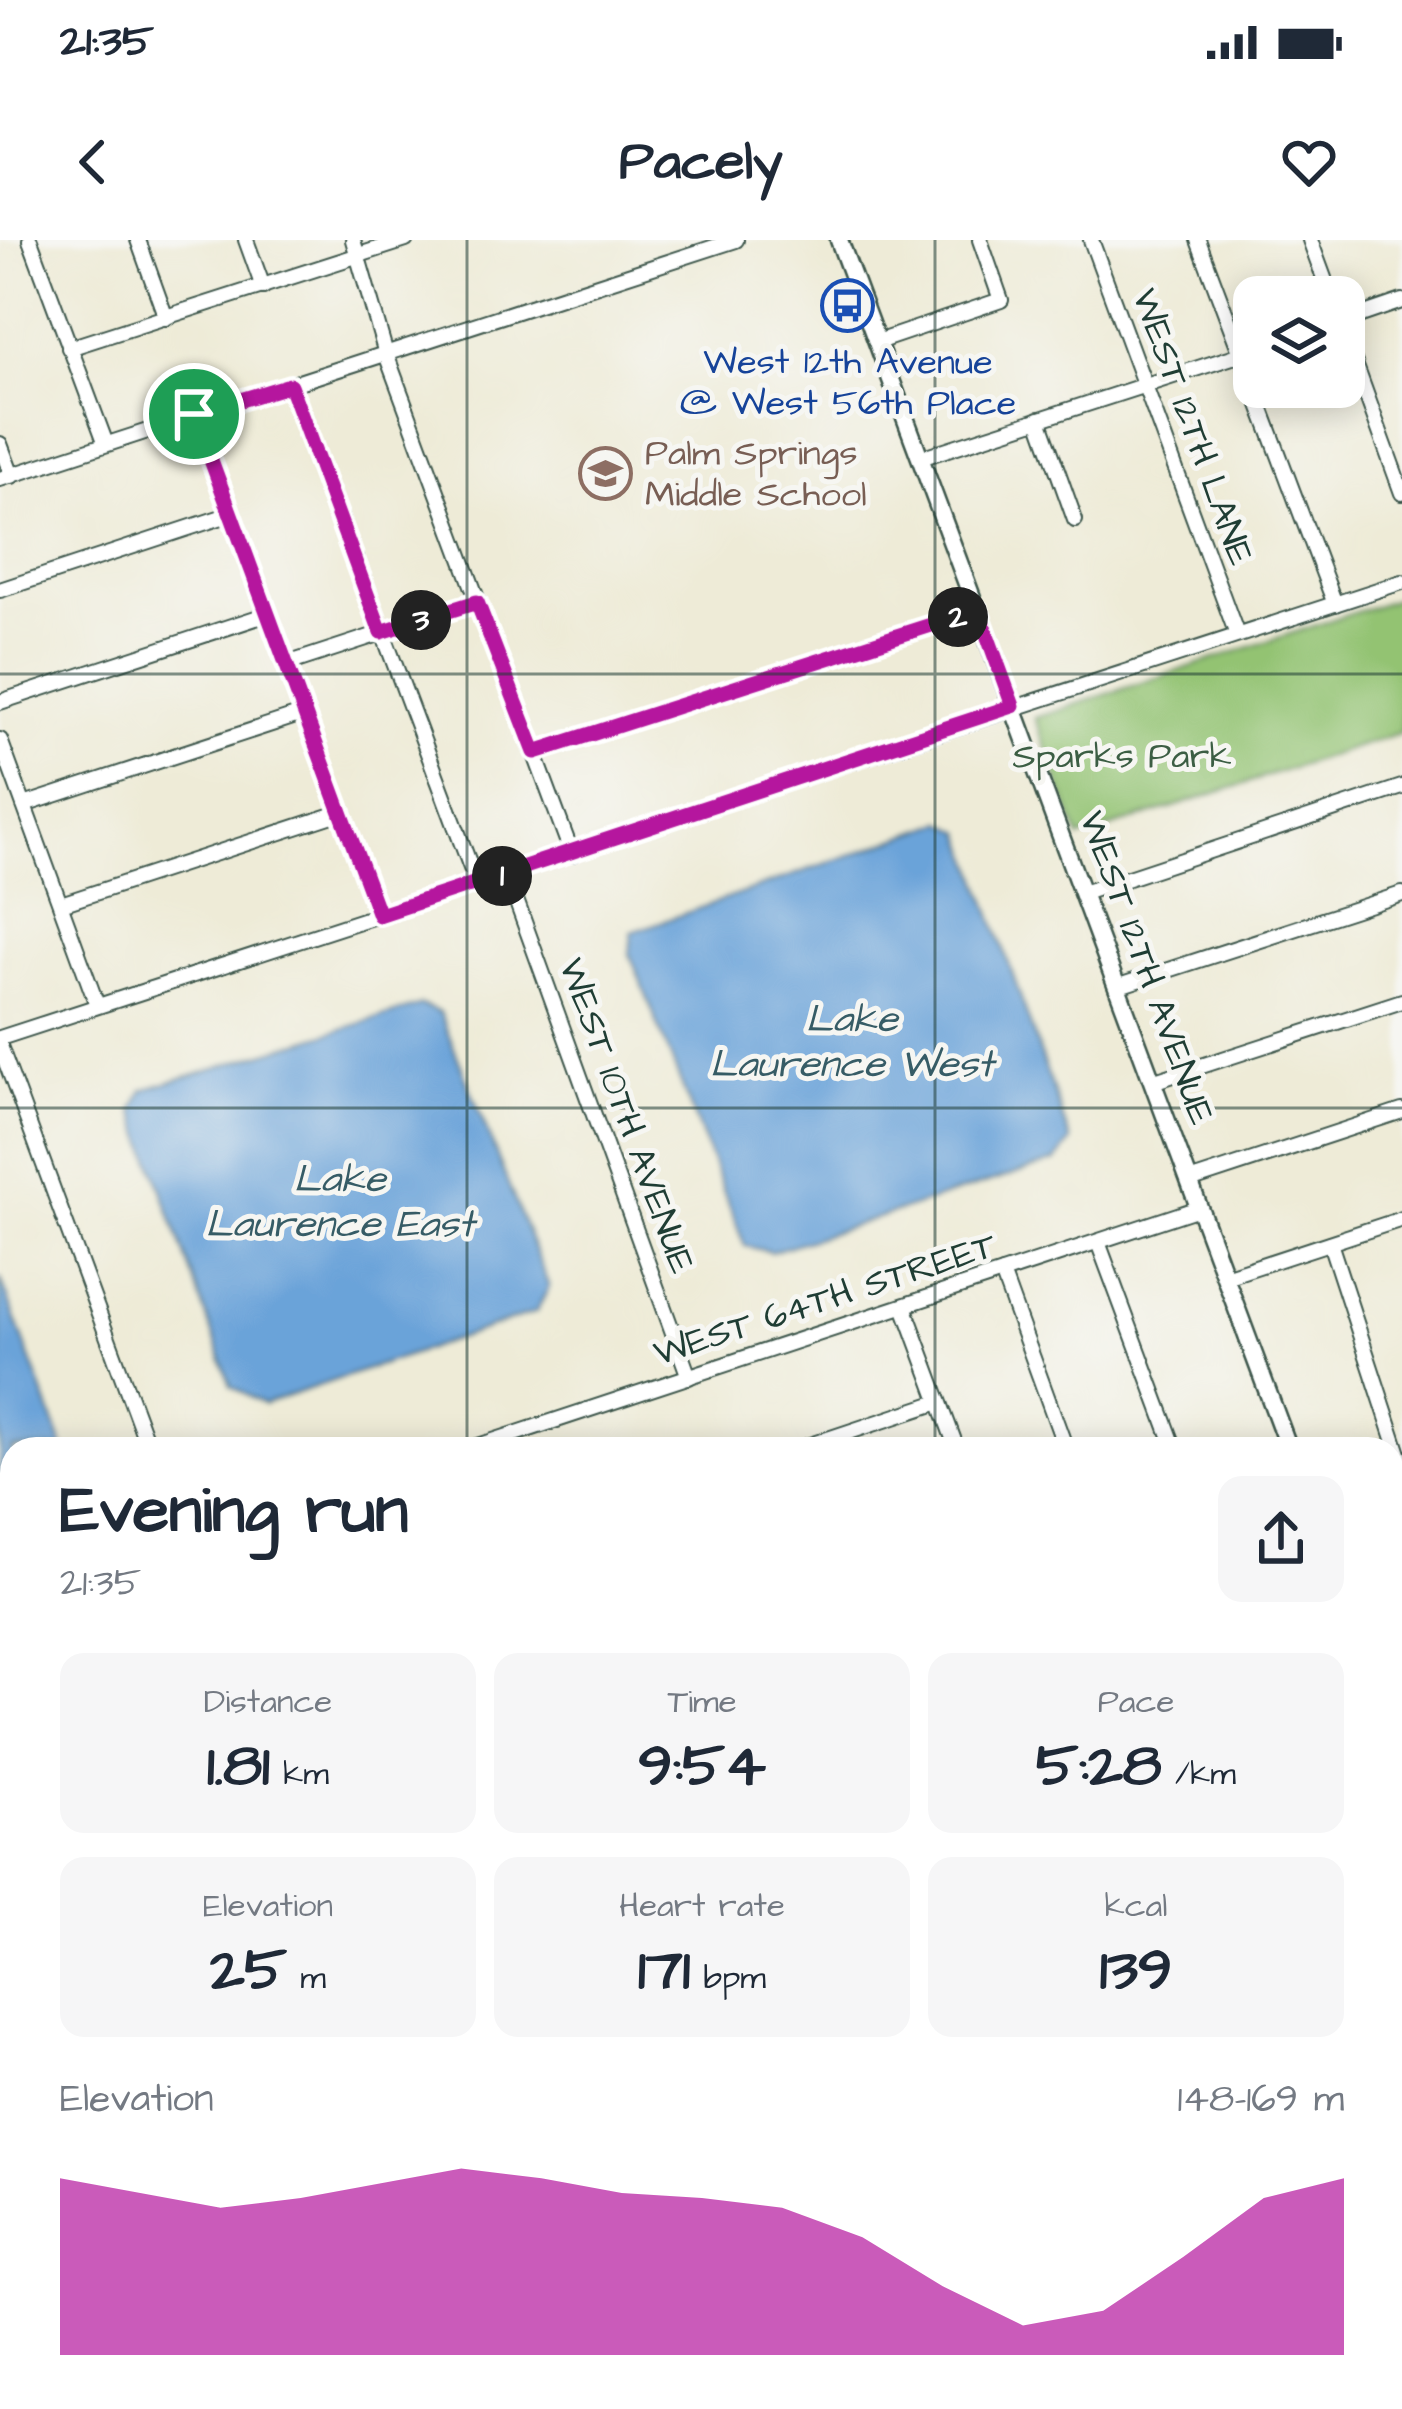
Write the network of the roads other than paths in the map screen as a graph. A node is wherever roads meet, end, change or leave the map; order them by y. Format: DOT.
graph roads {
  1 [pos="30,240"];
  2 [pos="138,240"];
  3 [pos="246,240"];
  4 [pos="352,240"];
  5 [pos="406,240"];
  6 [pos="736,240"];
  7 [pos="839,240"];
  8 [pos="980,240"];
  9 [pos="1091,240"];
  10 [pos="1198,240"];
  11 [pos="1310,240"];
  12 [pos="358,256"];
  13 [pos="1323,276"];
  14 [pos="263,286"];
  15 [pos="1402,302"];
  16 [pos="1365,314"];
  17 [pos="166,317"];
  18 [pos="1233,318"];
  19 [pos="877,341"];
  20 [pos="69,348"];
  21 [pos="386,354"];
  22 [pos="1233,357"];
  23 [pos="1143,384"];
  24 [pos="290,385"];
  25 [pos="1365,391"];
  26 [pos="1267,408"];
  27 [pos="194,414"];
  28 [pos="1039,418"];
  29 [pos="0,444"];
  30 [pos="106,444"];
  31 [pos="920,458"];
  32 [pos="6,477"];
  33 [pos="1402,493"];
  34 [pos="231,514"];
  35 [pos="1075,520"];
  36 [pos="1402,582"];
  37 [pos="0,590"];
  38 [pos="477,602"];
  39 [pos="1335,604"];
  40 [pos="978,610"];
  41 [pos="268,614"];
  42 [pos="381,632"];
  43 [pos="1237,635"];
  44 [pos="287,664"];
  45 [pos="0,702"];
  46 [pos="1013,706"];
  47 [pos="305,713"];
  48 [pos="2,750"];
  49 [pos="535,752"];
  50 [pos="1402,788"];
  51 [pos="24,805"];
  52 [pos="342,812"];
  53 [pos="572,854"];
  54 [pos="506,875"];
  55 [pos="477,884"];
  56 [pos="1083,893"];
  57 [pos="1402,894"];
  58 [pos="61,904"];
  59 [pos="379,915"];
  60 [pos="1119,986"];
  61 [pos="1402,1000"];
  62 [pos="97,1005"];
  63 [pos="0,1042"];
  64 [pos="1152,1082"];
  65 [pos="1402,1111"];
  66 [pos="1189,1180"];
  67 [pos="1199,1208"];
  68 [pos="1402,1219"];
  69 [pos="1098,1242"];
  70 [pos="1330,1243"];
  71 [pos="1002,1274"];
  72 [pos="1225,1277"];
  73 [pos="904,1306"];
  74 [pos="688,1377"];
  75 [pos="939,1402"];
  76 [pos="145,1437"];
  77 [pos="510,1437"];
  78 [pos="834,1437"];
  79 [pos="952,1437"];
  80 [pos="1062,1437"];
  81 [pos="1171,1437"];
  82 [pos="1285,1437"];
  83 [pos="1393,1437"];
  1 -- 20 [label="street"];
  2 -- 17 [label="street"];
  3 -- 14 [label="street"];
  4 -- 12 [label="street"];
  5 -- 12 [label="street"];
  6 -- 21 [label="street"];
  7 -- 19 [label="main road, WEST 12TH AVENUE"];
  8 -- 19 [label="street"];
  9 -- 23 [label="street, WEST 12TH LANE"];
  10 -- 18 [label="street"];
  11 -- 13 [label="street"];
  12 -- 14 [label="street"];
  12 -- 21 [label="street"];
  14 -- 17 [label="street"];
  15 -- 16 [label="street"];
  17 -- 20 [label="street"];
  19 -- 31 [label="main road, WEST 12TH AVENUE"];
  20 -- 30 [label="street"];
  21 -- 24 [label="street"];
  21 -- 38 [label="street"];
  22 -- 23 [label="street"];
  23 -- 28 [label="street"];
  23 -- 43 [label="street, WEST 12TH LANE"];
  24 -- 27 [label="street"];
  24 -- 42 [label="street"];
  25 -- 33 [label="street"];
  26 -- 39 [label="street"];
  27 -- 30 [label="street"];
  27 -- 34 [label="street"];
  28 -- 31 [label="street"];
  28 -- 35 [label="street"];
  29 -- 32 [label="street"];
  30 -- 32 [label="street"];
  31 -- 40 [label="main road, WEST 12TH AVENUE"];
  34 -- 37 [label="street"];
  34 -- 41 [label="street"];
  36 -- 39 [label="street"];
  38 -- 42 [label="street"];
  38 -- 49 [label="street"];
  39 -- 43 [label="street"];
  40 -- 46 [label="main road, WEST 12TH AVENUE"];
  40 -- 49 [label="street"];
  41 -- 44 [label="street"];
  41 -- 45 [label="street"];
  42 -- 44 [label="street"];
  42 -- 55 [label="street"];
  43 -- 46 [label="street"];
  44 -- 47 [label="street"];
  46 -- 53 [label="street"];
  46 -- 56 [label="main road, WEST 12TH AVENUE"];
  47 -- 51 [label="street"];
  47 -- 52 [label="street"];
  48 -- 51 [label="street"];
  49 -- 53 [label="street"];
  50 -- 56 [label="street"];
  51 -- 58 [label="street"];
  52 -- 58 [label="street"];
  52 -- 59 [label="street"];
  53 -- 54 [label="street"];
  54 -- 55 [label="street"];
  54 -- 74 [label="street, WEST 10TH AVENUE"];
  55 -- 59 [label="street"];
  56 -- 60 [label="main road, WEST 12TH AVENUE"];
  57 -- 60 [label="street"];
  58 -- 62 [label="street"];
  59 -- 62 [label="street"];
  60 -- 64 [label="main road, WEST 12TH AVENUE"];
  61 -- 64 [label="street"];
  62 -- 63 [label="street"];
  63 -- 76 [label="street"];
  64 -- 66 [label="main road, WEST 12TH AVENUE"];
  65 -- 66 [label="street"];
  66 -- 67 [label="main road, WEST 12TH AVENUE"];
  67 -- 69 [label="street, WEST 64TH STREET"];
  67 -- 72 [label="main road, WEST 12TH AVENUE"];
  68 -- 70 [label="street"];
  69 -- 71 [label="street, WEST 64TH STREET"];
  69 -- 81 [label="street"];
  70 -- 72 [label="street"];
  70 -- 83 [label="street"];
  71 -- 73 [label="street, WEST 64TH STREET"];
  71 -- 80 [label="street"];
  72 -- 82 [label="main road, WEST 12TH AVENUE"];
  73 -- 74 [label="street, WEST 64TH STREET"];
  73 -- 75 [label="street"];
  74 -- 77 [label="street, WEST 64TH STREET"];
  75 -- 78 [label="street"];
  75 -- 79 [label="street"];
}
